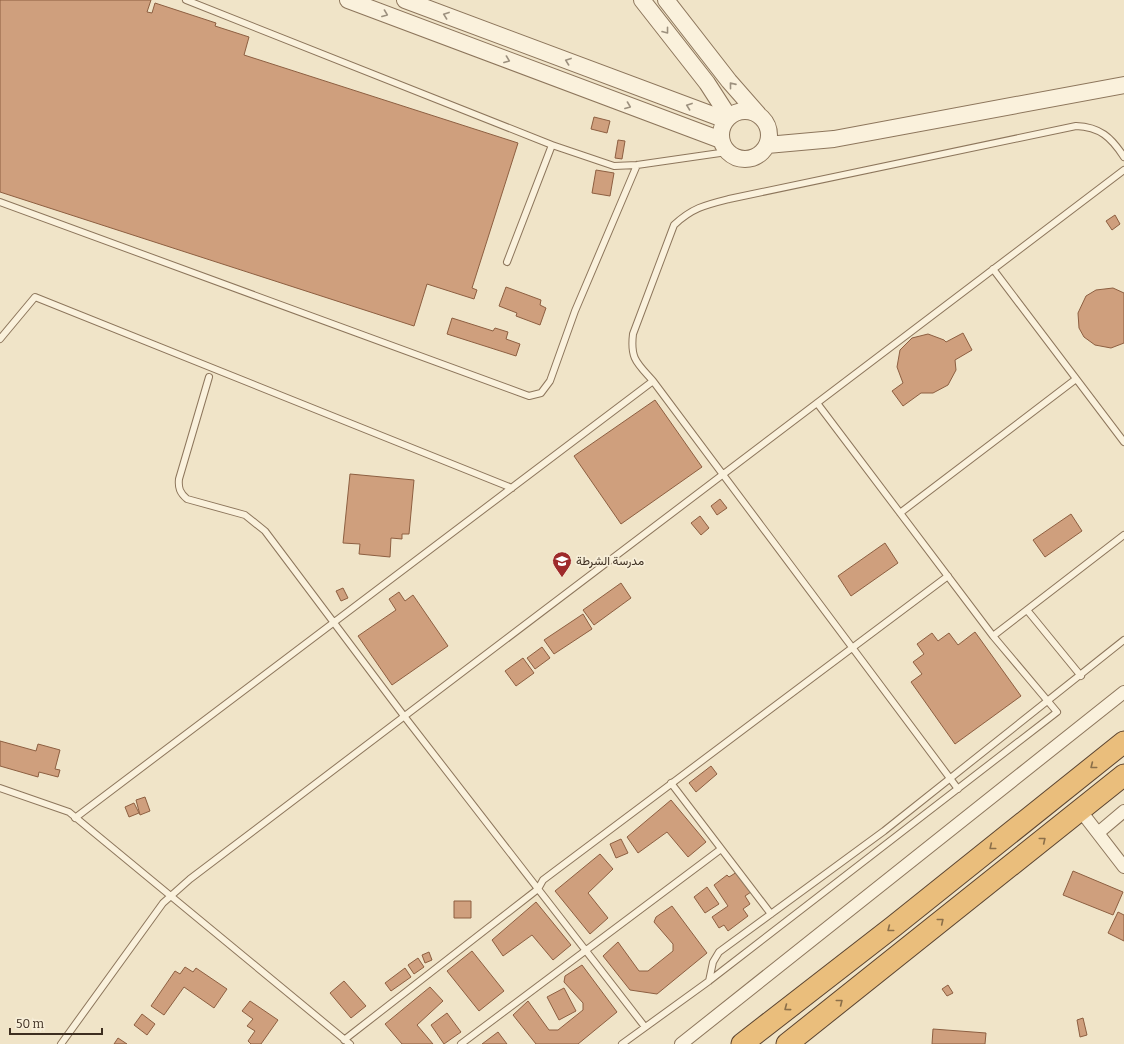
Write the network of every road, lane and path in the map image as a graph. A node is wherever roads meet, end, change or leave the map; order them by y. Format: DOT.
graph roads {
  1 [pos="186,0"];
  2 [pos="348,0"];
  3 [pos="405,0"];
  4 [pos="642,0"];
  5 [pos="666,0"];
  6 [pos="1124,85"];
  7 [pos="758,114"];
  8 [pos="727,118"];
  9 [pos="768,145"];
  10 [pos="552,146"];
  11 [pos="724,146"];
  12 [pos="1124,157"];
  13 [pos="638,166"];
  14 [pos="1124,170"];
  15 [pos="0,202"];
  16 [pos="507,262"];
  17 [pos="993,269"];
  18 [pos="0,339"];
  19 [pos="210,377"];
  20 [pos="1076,379"];
  21 [pos="653,381"];
  22 [pos="817,403"];
  23 [pos="1124,442"];
  24 [pos="723,474"];
  25 [pos="512,488"];
  26 [pos="900,513"];
  27 [pos="1124,535"];
  28 [pos="948,576"];
  29 [pos="1027,610"];
  30 [pos="334,622"];
  31 [pos="993,636"];
  32 [pos="1124,640"];
  33 [pos="853,648"];
  34 [pos="1081,676"];
  35 [pos="1124,692"];
  36 [pos="1046,701"];
  37 [pos="404,716"];
  38 [pos="1124,742"];
  39 [pos="1124,775"];
  40 [pos="950,778"];
  41 [pos="671,783"];
  42 [pos="0,788"];
  43 [pos="958,788"];
  44 [pos="1080,810"];
  45 [pos="1124,811"];
  46 [pos="75,818"];
  47 [pos="1098,833"];
  48 [pos="721,849"];
  49 [pos="1124,867"];
  50 [pos="538,889"];
  51 [pos="172,896"];
  52 [pos="771,914"];
  53 [pos="586,951"];
  54 [pos="709,981"];
  55 [pos="645,1027"];
  56 [pos="344,1040"];
  57 [pos="61,1044"];
  58 [pos="350,1044"];
  59 [pos="461,1044"];
  60 [pos="622,1044"];
  61 [pos="681,1044"];
  62 [pos="742,1044"];
  63 [pos="787,1044"];
  1 -- 10 [label="lane"];
  2 -- 11 [label="street, one-way"];
  8 -- 3 [label="street, one-way"];
  4 -- 8 [label="street, one-way"];
  7 -- 5 [label="street, one-way"];
  6 -- 9 [label="street"];
  7 -- 8 [label="street"];
  7 -- 9 [label="street"];
  8 -- 11 [label="street"];
  9 -- 11 [label="street"];
  10 -- 13 [label="lane"];
  10 -- 16 [label="lane"];
  11 -- 13 [label="lane"];
  12 -- 21 [label="lane"];
  13 -- 15 [label="lane"];
  14 -- 17 [label="lane"];
  17 -- 20 [label="lane"];
  17 -- 22 [label="lane"];
  18 -- 25 [label="lane"];
  19 -- 30 [label="lane"];
  20 -- 23 [label="lane"];
  20 -- 26 [label="lane"];
  21 -- 24 [label="lane"];
  21 -- 25 [label="lane"];
  22 -- 24 [label="lane"];
  22 -- 26 [label="lane"];
  24 -- 33 [label="lane"];
  24 -- 37 [label="lane"];
  25 -- 30 [label="lane"];
  26 -- 28 [label="lane"];
  27 -- 29 [label="lane"];
  28 -- 31 [label="lane"];
  28 -- 33 [label="lane"];
  29 -- 31 [label="lane"];
  29 -- 34 [label="lane"];
  30 -- 37 [label="lane"];
  30 -- 46 [label="lane"];
  31 -- 36 [label="lane"];
  32 -- 34 [label="lane"];
  33 -- 40 [label="lane"];
  33 -- 41 [label="lane"];
  34 -- 36 [label="lane"];
  35 -- 61 [label="street"];
  36 -- 40 [label="lane"];
  36 -- 43 [label="lane"];
  37 -- 50 [label="lane"];
  37 -- 51 [label="lane"];
  38 -- 62 [label="highway, one-way"];
  39 -- 44 [label="highway"];
  40 -- 43 [label="lane"];
  40 -- 52 [label="lane"];
  41 -- 48 [label="lane"];
  41 -- 50 [label="lane"];
  42 -- 46 [label="lane"];
  43 -- 54 [label="lane"];
  44 -- 47 [label="street"];
  63 -- 44 [label="highway, one-way"];
  45 -- 47 [label="street"];
  46 -- 51 [label="lane"];
  47 -- 49 [label="street"];
  48 -- 52 [label="lane"];
  48 -- 53 [label="lane"];
  50 -- 53 [label="lane"];
  50 -- 56 [label="lane"];
  51 -- 56 [label="lane"];
  51 -- 57 [label="lane"];
  52 -- 54 [label="lane"];
  53 -- 55 [label="lane"];
  53 -- 59 [label="lane"];
  54 -- 55 [label="lane"];
  55 -- 60 [label="lane"];
  56 -- 58 [label="lane"];
}
